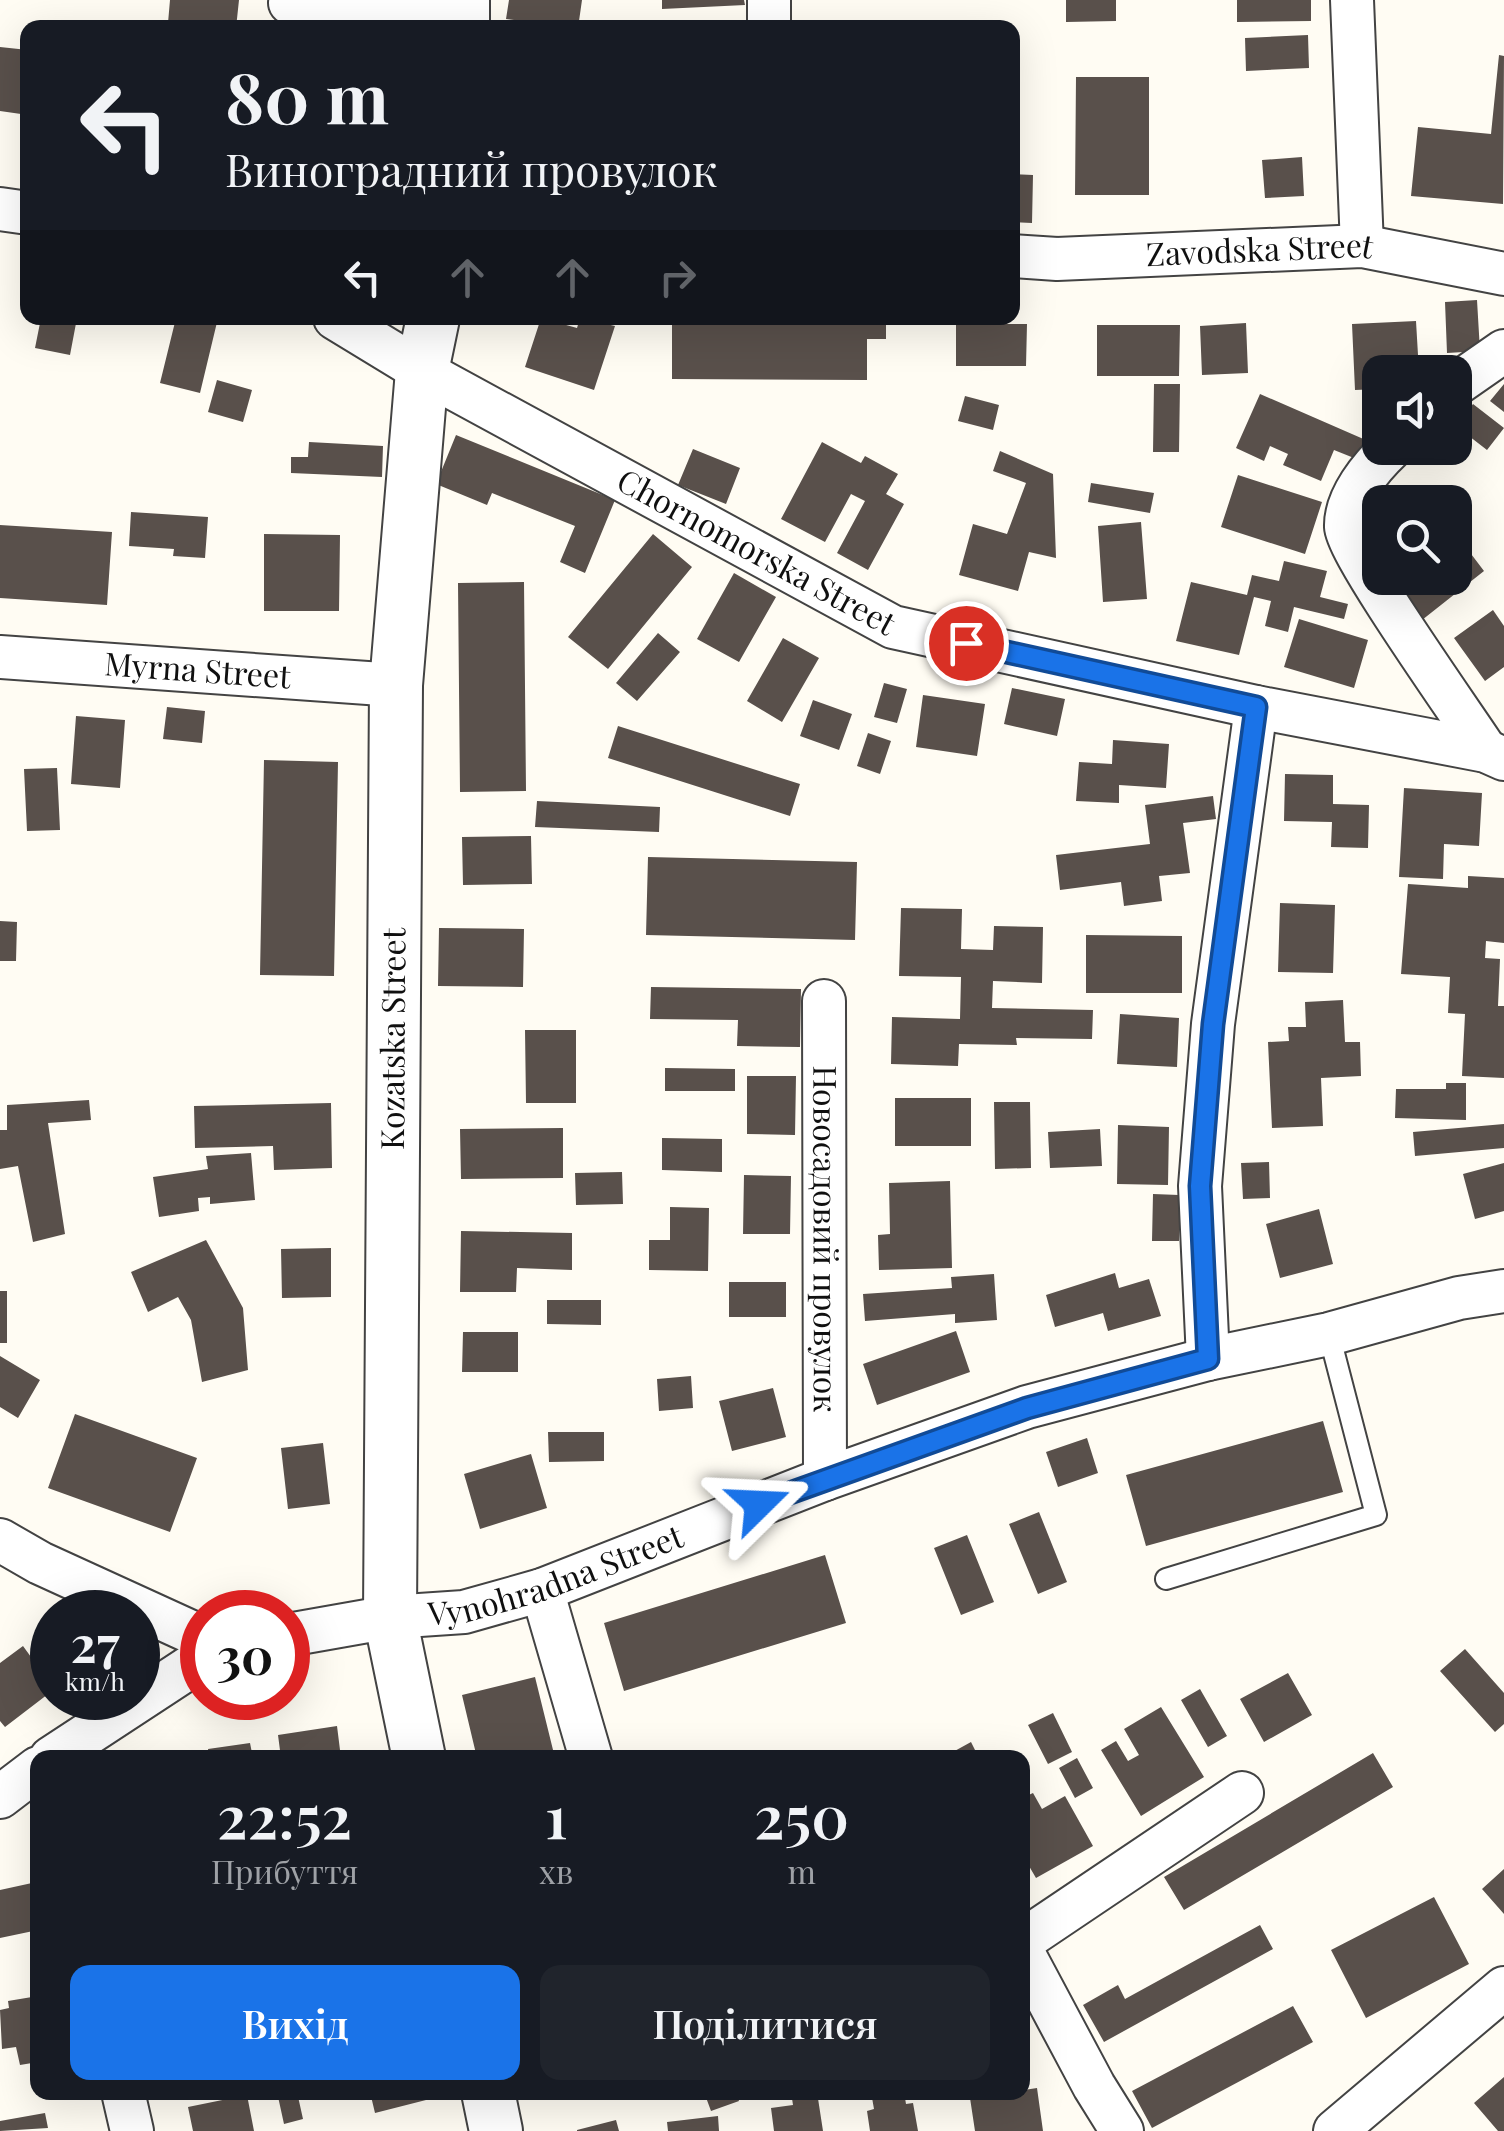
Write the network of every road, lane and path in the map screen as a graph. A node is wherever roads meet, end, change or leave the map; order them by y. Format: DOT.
graph roads {
  1 [pos="1352,0"];
  2 [pos="290,2"];
  3 [pos="463,17"];
  4 [pos="1362,246"];
  5 [pos="1020,256"];
  6 [pos="1504,274"];
  7 [pos="347,325"];
  8 [pos="432,325"];
  9 [pos="1504,350"];
  10 [pos="422,370"];
  11 [pos="1472,373"];
  12 [pos="1378,465"];
  13 [pos="0,656"];
  14 [pos="396,685"];
  15 [pos="1256,707"];
  16 [pos="1495,755"];
  17 [pos="824,1000"];
  18 [pos="1504,1291"];
  19 [pos="1329,1334"];
  20 [pos="1208,1359"];
  21 [pos="825,1479"];
  22 [pos="0,1540"];
  23 [pos="1166,1579"];
  24 [pos="542,1590"];
  25 [pos="390,1617"];
  26 [pos="180,1627"];
  27 [pos="310,1630"];
  28 [pos="180,1673"];
  29 [pos="62,1750"];
  30 [pos="417,1750"];
  31 [pos="589,1750"];
  32 [pos="30,1774"];
  33 [pos="1242,1793"];
  34 [pos="0,1797"];
  35 [pos="1030,1936"];
  36 [pos="1030,1966"];
  37 [pos="1504,1988"];
  38 [pos="125,2100"];
  39 [pos="490,2100"];
  40 [pos="132,2131"];
  41 [pos="496,2131"];
  42 [pos="1122,2131"];
  43 [pos="1336,2131"];
  1 -- 4 [label="street"];
  2 -- 3 [label="street"];
  4 -- 5 [label="street, Zavodska Street"];
  4 -- 6 [label="street, Zavodska Street"];
  7 -- 10 [label="street, Chornomorska Street"];
  8 -- 10 [label="street, Kozatska Street"];
  9 -- 11 [label="street"];
  10 -- 14 [label="street, Kozatska Street"];
  10 -- 15 [label="street, Chornomorska Street"];
  12 -- 16 [label="street"];
  13 -- 14 [label="street, Myrna Street"];
  14 -- 25 [label="street, Kozatska Street"];
  15 -- 16 [label="street, Chornomorska Street"];
  15 -- 20 [label="street"];
  17 -- 21 [label="street, Новосадовий провулок"];
  18 -- 19 [label="street, Vynohradna Street"];
  19 -- 20 [label="street, Vynohradna Street"];
  19 -- 23 [label="lane"];
  20 -- 21 [label="street, Vynohradna Street"];
  21 -- 24 [label="street, Vynohradna Street"];
  22 -- 26 [label="street"];
  24 -- 25 [label="street, Vynohradna Street"];
  24 -- 31 [label="street"];
  25 -- 27 [label="street, Vynohradna Street"];
  25 -- 30 [label="street, Kozatska Street"];
  28 -- 29 [label="street"];
  32 -- 34 [label="street"];
  33 -- 35 [label="street"];
  36 -- 42 [label="street"];
  37 -- 43 [label="street"];
  38 -- 40 [label="street"];
  39 -- 41 [label="street"];
}
